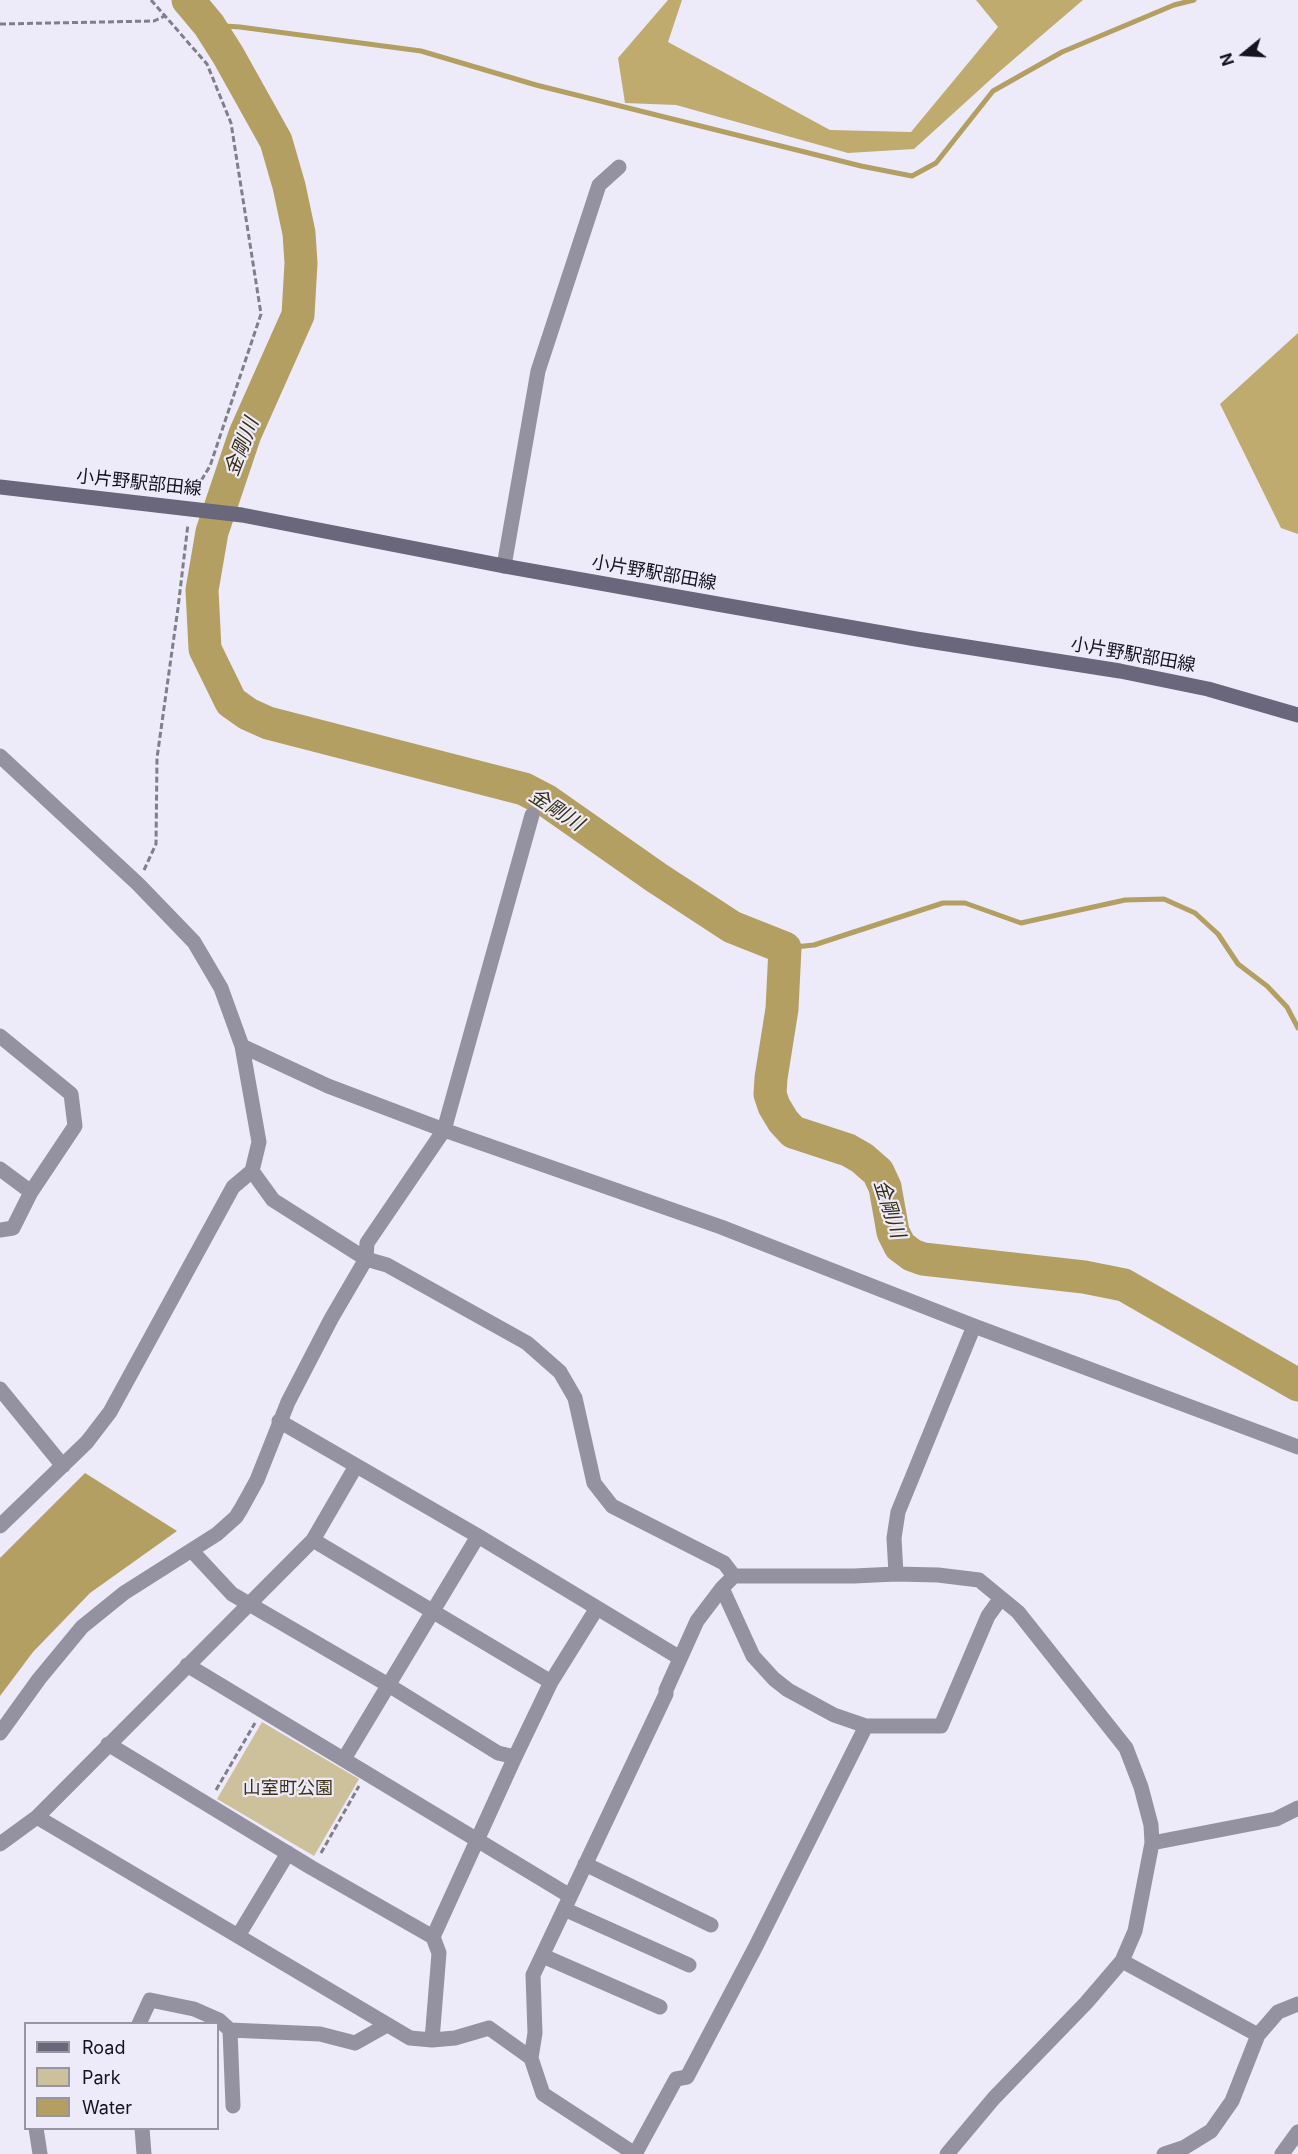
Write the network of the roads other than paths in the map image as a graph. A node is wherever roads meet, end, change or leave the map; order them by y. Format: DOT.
graph roads {
  1 [pos="619,167"];
  2 [pos="0,487"];
  3 [pos="504,566"];
  4 [pos="1298,715"];
  5 [pos="0,756"];
  6 [pos="532,815"];
  7 [pos="0,1036"];
  8 [pos="242,1046"];
  9 [pos="444,1130"];
  10 [pos="0,1169"];
  11 [pos="252,1171"];
  12 [pos="31,1192"];
  13 [pos="0,1230"];
  14 [pos="366,1259"];
  15 [pos="974,1326"];
  16 [pos="0,1389"];
  17 [pos="279,1421"];
  18 [pos="1298,1447"];
  19 [pos="63,1466"];
  20 [pos="356,1466"];
  21 [pos="0,1526"];
  22 [pos="478,1536"];
  23 [pos="313,1540"];
  24 [pos="192,1551"];
  25 [pos="896,1574"];
  26 [pos="734,1576"];
  27 [pos="722,1588"];
  28 [pos="1001,1598"];
  29 [pos="249,1603"];
  30 [pos="597,1608"];
  31 [pos="433,1613"];
  32 [pos="680,1658"];
  33 [pos="187,1665"];
  34 [pos="551,1682"];
  35 [pos="390,1686"];
  36 [pos="866,1726"];
  37 [pos="0,1733"];
  38 [pos="108,1744"];
  39 [pos="515,1757"];
  40 [pos="344,1760"];
  41 [pos="1298,1808"];
  42 [pos="37,1817"];
  43 [pos="478,1841"];
  44 [pos="1152,1843"];
  45 [pos="0,1844"];
  46 [pos="288,1853"];
  47 [pos="585,1864"];
  48 [pos="567,1902"];
  49 [pos="711,1925"];
  50 [pos="238,1936"];
  51 [pos="433,1937"];
  52 [pos="543,1956"];
  53 [pos="1122,1961"];
  54 [pos="689,1965"];
  55 [pos="1298,2004"];
  56 [pos="660,2007"];
  57 [pos="140,2022"];
  58 [pos="387,2025"];
  59 [pos="230,2030"];
  60 [pos="1258,2035"];
  61 [pos="432,2040"];
  62 [pos="531,2058"];
  63 [pos="233,2106"];
  64 [pos="36,2130"];
  65 [pos="142,2130"];
  66 [pos="1297,2136"];
  67 [pos="1173,2153"];
  68 [pos="40,2154"];
  69 [pos="144,2154"];
  70 [pos="635,2154"];
  71 [pos="947,2154"];
  72 [pos="1282,2154"];
  1 -- 3 [label="street"];
  2 -- 3 [label="main road, 小片野駅部田線"];
  3 -- 4 [label="main road, 小片野駅部田線"];
  5 -- 8 [label="street"];
  6 -- 9 [label="street"];
  7 -- 12 [label="street"];
  8 -- 9 [label="street"];
  8 -- 11 [label="street"];
  9 -- 14 [label="street"];
  9 -- 15 [label="street"];
  10 -- 12 [label="street"];
  11 -- 14 [label="street"];
  11 -- 19 [label="street"];
  12 -- 13 [label="street"];
  14 -- 17 [label="street"];
  14 -- 26 [label="street"];
  15 -- 18 [label="street"];
  15 -- 25 [label="street"];
  16 -- 19 [label="street"];
  17 -- 20 [label="street"];
  17 -- 24 [label="street"];
  19 -- 21 [label="street"];
  20 -- 22 [label="street"];
  20 -- 23 [label="street"];
  22 -- 30 [label="street"];
  22 -- 31 [label="street"];
  23 -- 29 [label="street"];
  23 -- 31 [label="street"];
  24 -- 29 [label="street"];
  24 -- 37 [label="street"];
  25 -- 26 [label="street"];
  25 -- 28 [label="street"];
  26 -- 27 [label="street"];
  27 -- 32 [label="street"];
  27 -- 36 [label="street"];
  28 -- 36 [label="street"];
  28 -- 44 [label="street"];
  29 -- 33 [label="street"];
  29 -- 35 [label="street"];
  30 -- 32 [label="street"];
  30 -- 34 [label="street"];
  31 -- 34 [label="street"];
  31 -- 35 [label="street"];
  32 -- 47 [label="street"];
  33 -- 38 [label="street"];
  33 -- 40 [label="street"];
  34 -- 39 [label="street"];
  35 -- 39 [label="street"];
  35 -- 40 [label="street"];
  36 -- 70 [label="street"];
  38 -- 42 [label="street"];
  38 -- 46 [label="street"];
  39 -- 43 [label="street"];
  40 -- 43 [label="street"];
  41 -- 44 [label="street"];
  42 -- 45 [label="street"];
  42 -- 50 [label="street"];
  43 -- 48 [label="street"];
  43 -- 51 [label="street"];
  44 -- 53 [label="street"];
  46 -- 50 [label="street"];
  46 -- 51 [label="street"];
  47 -- 48 [label="street"];
  47 -- 49 [label="street"];
  48 -- 52 [label="street"];
  48 -- 54 [label="street"];
  50 -- 58 [label="street"];
  51 -- 61 [label="street"];
  52 -- 56 [label="street"];
  52 -- 62 [label="street"];
  53 -- 60 [label="street"];
  53 -- 71 [label="street"];
  55 -- 60 [label="street"];
  57 -- 59 [label="street"];
  58 -- 59 [label="street"];
  58 -- 61 [label="street"];
  59 -- 63 [label="street"];
  60 -- 67 [label="street"];
  61 -- 62 [label="street"];
  62 -- 70 [label="street"];
  64 -- 68 [label="street"];
  65 -- 69 [label="street"];
  66 -- 72 [label="street"];
}
